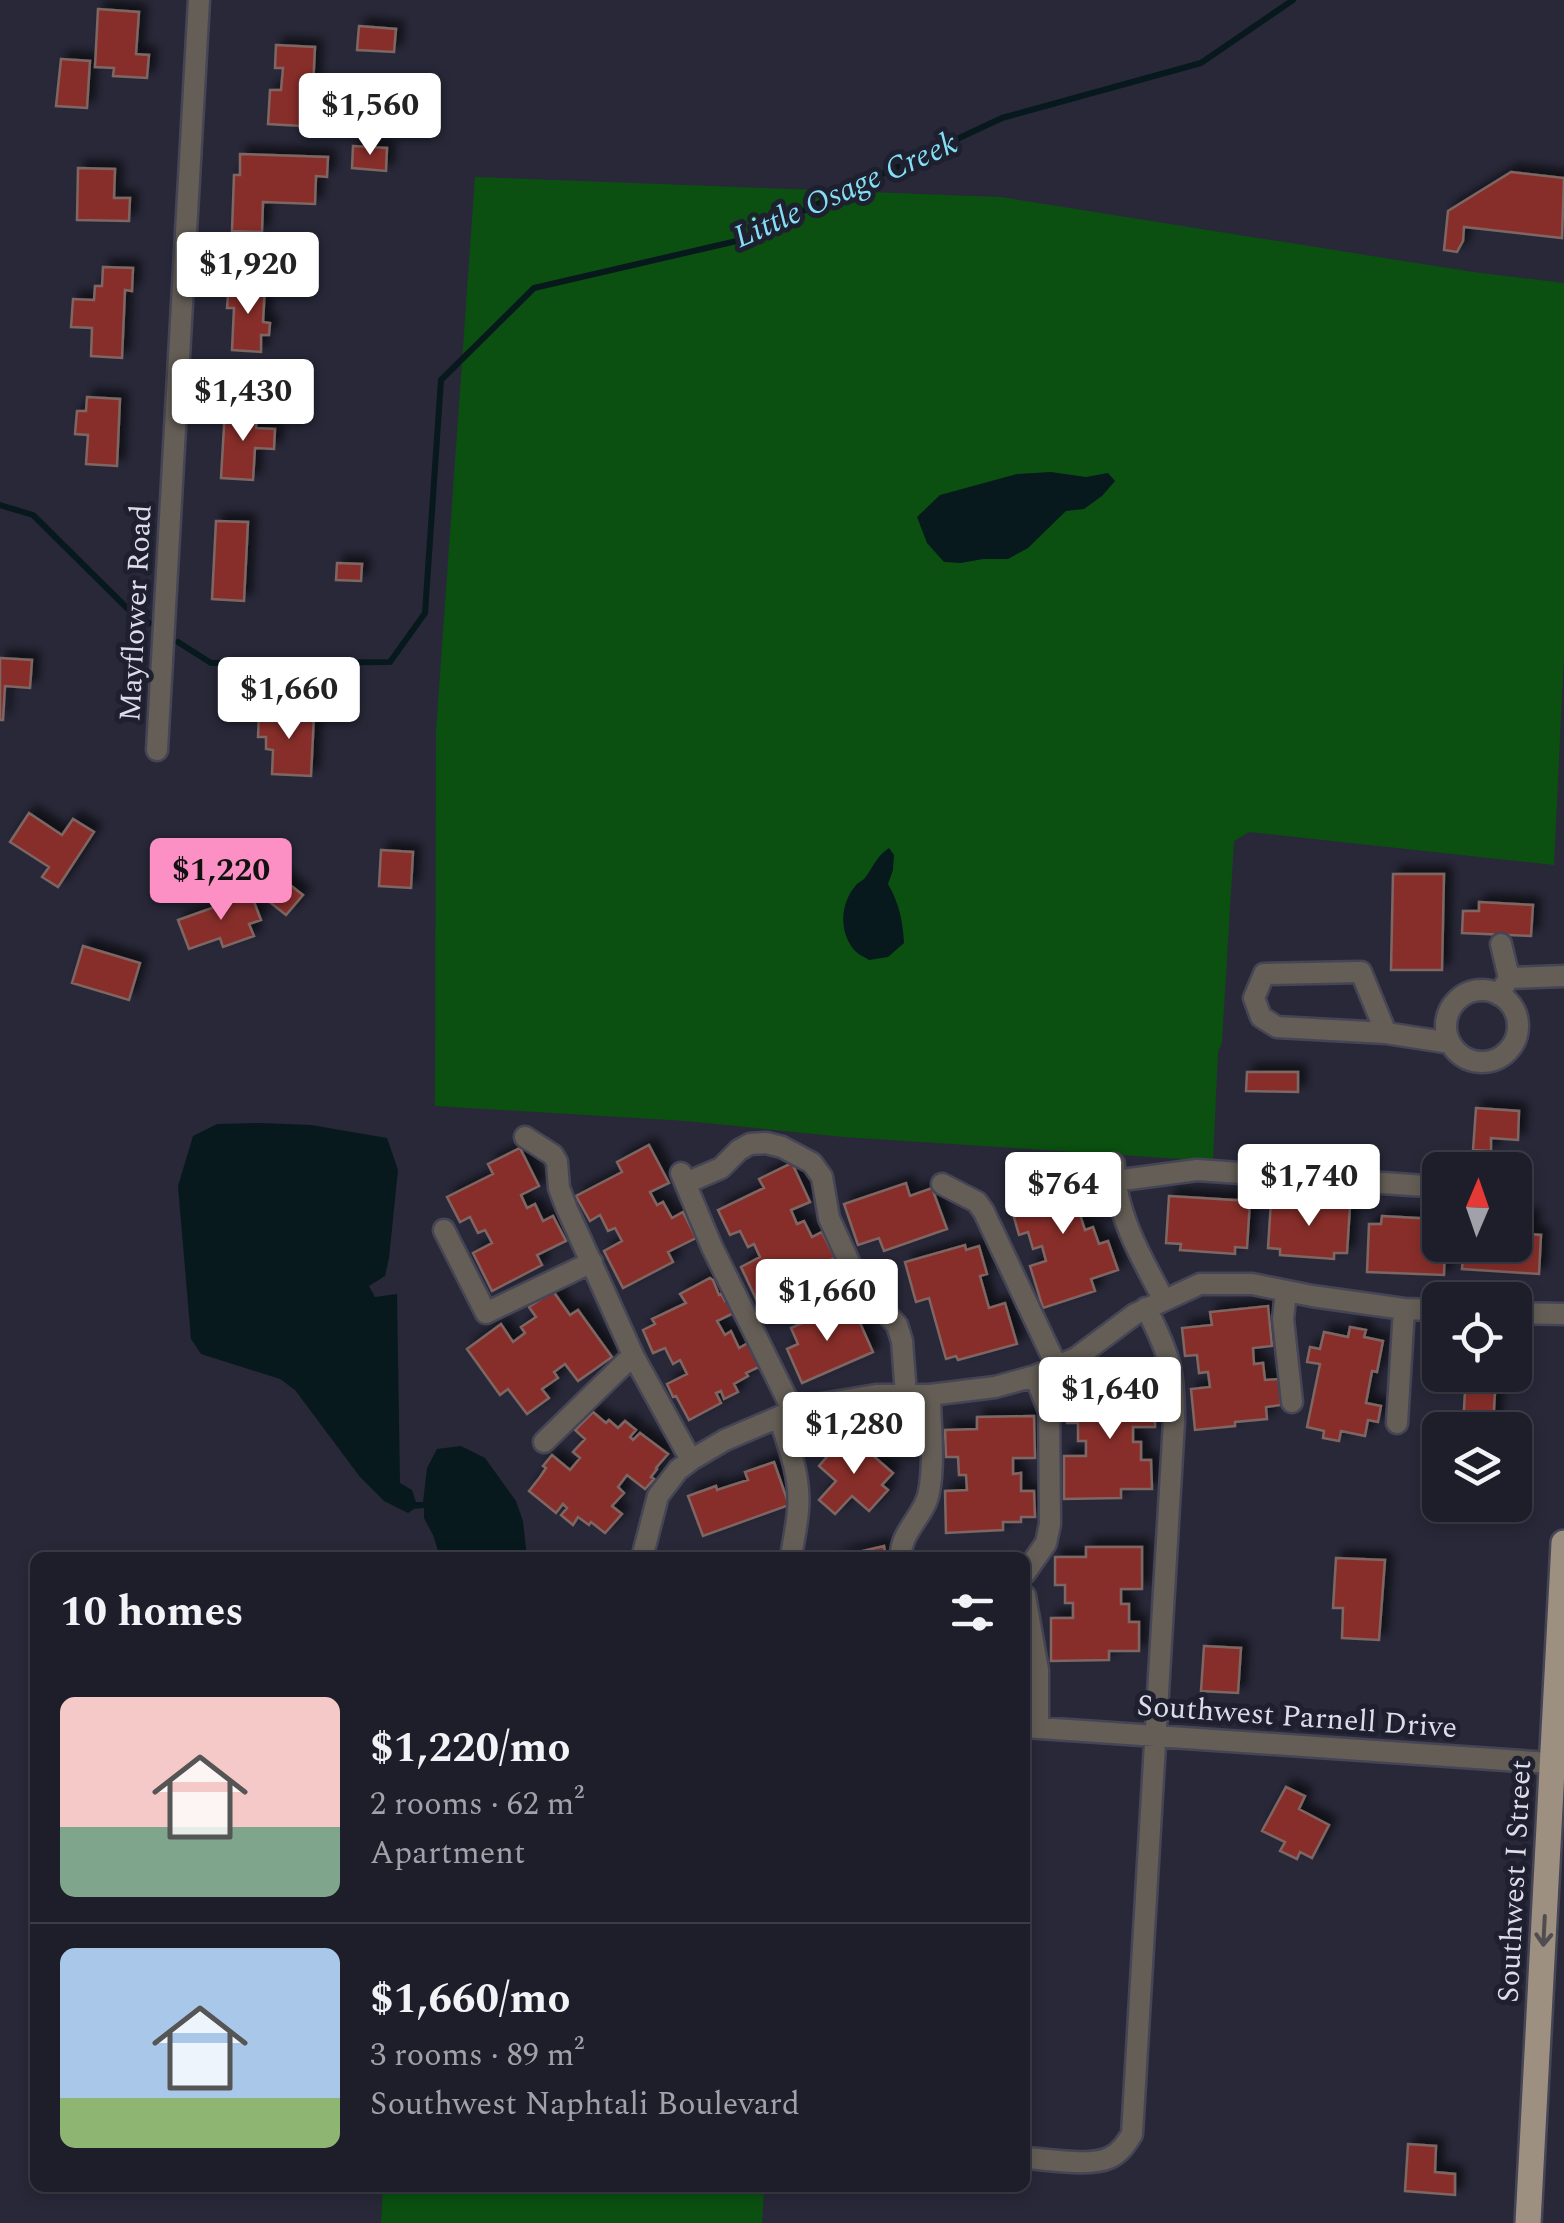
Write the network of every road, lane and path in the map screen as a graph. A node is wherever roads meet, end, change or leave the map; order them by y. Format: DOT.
graph roads {
  1 [pos="200,0"];
  2 [pos="157,750"];
  3 [pos="1501,944"];
  4 [pos="1564,976"];
  5 [pos="1504,987"];
  6 [pos="1386,1033"];
  7 [pos="1450,1042"];
  8 [pos="526,1137"];
  9 [pos="942,1184"];
  10 [pos="1422,1186"];
  11 [pos="444,1230"];
  12 [pos="592,1262"];
  13 [pos="1286,1291"];
  14 [pos="1155,1304"];
  15 [pos="1404,1309"];
  16 [pos="1422,1310"];
  17 [pos="1532,1313"];
  18 [pos="1564,1314"];
  19 [pos="634,1357"];
  20 [pos="1058,1367"];
  21 [pos="1036,1376"];
  22 [pos="906,1395"];
  23 [pos="930,1395"];
  24 [pos="1292,1402"];
  25 [pos="786,1414"];
  26 [pos="1397,1423"];
  27 [pos="544,1442"];
  28 [pos="691,1460"];
  29 [pos="1564,1543"];
  30 [pos="644,1552"];
  31 [pos="792,1552"];
  32 [pos="900,1552"];
  33 [pos="1030,1566"];
  34 [pos="1030,1624"];
  35 [pos="1032,1727"];
  36 [pos="1155,1736"];
  37 [pos="1559,1764"];
  38 [pos="1030,2158"];
  39 [pos="1528,2223"];
  1 -- 2 [label="street, Mayflower Road"];
  3 -- 5 [label="street"];
  4 -- 5 [label="street"];
  5 -- 7 [label="street"];
  5 -- 7 [label="street"];
  6 -- 6 [label="street"];
  6 -- 7 [label="street"];
  8 -- 12 [label="street"];
  9 -- 20 [label="street"];
  10 -- 14 [label="street"];
  11 -- 12 [label="street"];
  12 -- 19 [label="street"];
  13 -- 14 [label="street"];
  13 -- 15 [label="street"];
  13 -- 24 [label="street"];
  14 -- 20 [label="street"];
  14 -- 36 [label="street"];
  15 -- 16 [label="street"];
  15 -- 26 [label="street"];
  17 -- 18 [label="street"];
  19 -- 27 [label="street"];
  19 -- 28 [label="street"];
  20 -- 21 [label="street"];
  21 -- 23 [label="street"];
  21 -- 33 [label="street"];
  22 -- 23 [label="street"];
  22 -- 25 [label="street"];
  22 -- 25 [label="street"];
  23 -- 32 [label="street"];
  25 -- 28 [label="street"];
  25 -- 31 [label="street"];
  28 -- 30 [label="street"];
  29 -- 37 [label="main road, Southwest I Street"];
  34 -- 35 [label="street"];
  35 -- 36 [label="street, Southwest Parnell Drive"];
  36 -- 37 [label="street, Southwest Parnell Drive"];
  36 -- 38 [label="street"];
  37 -- 39 [label="main road, Southwest I Street, one-way"];
}
